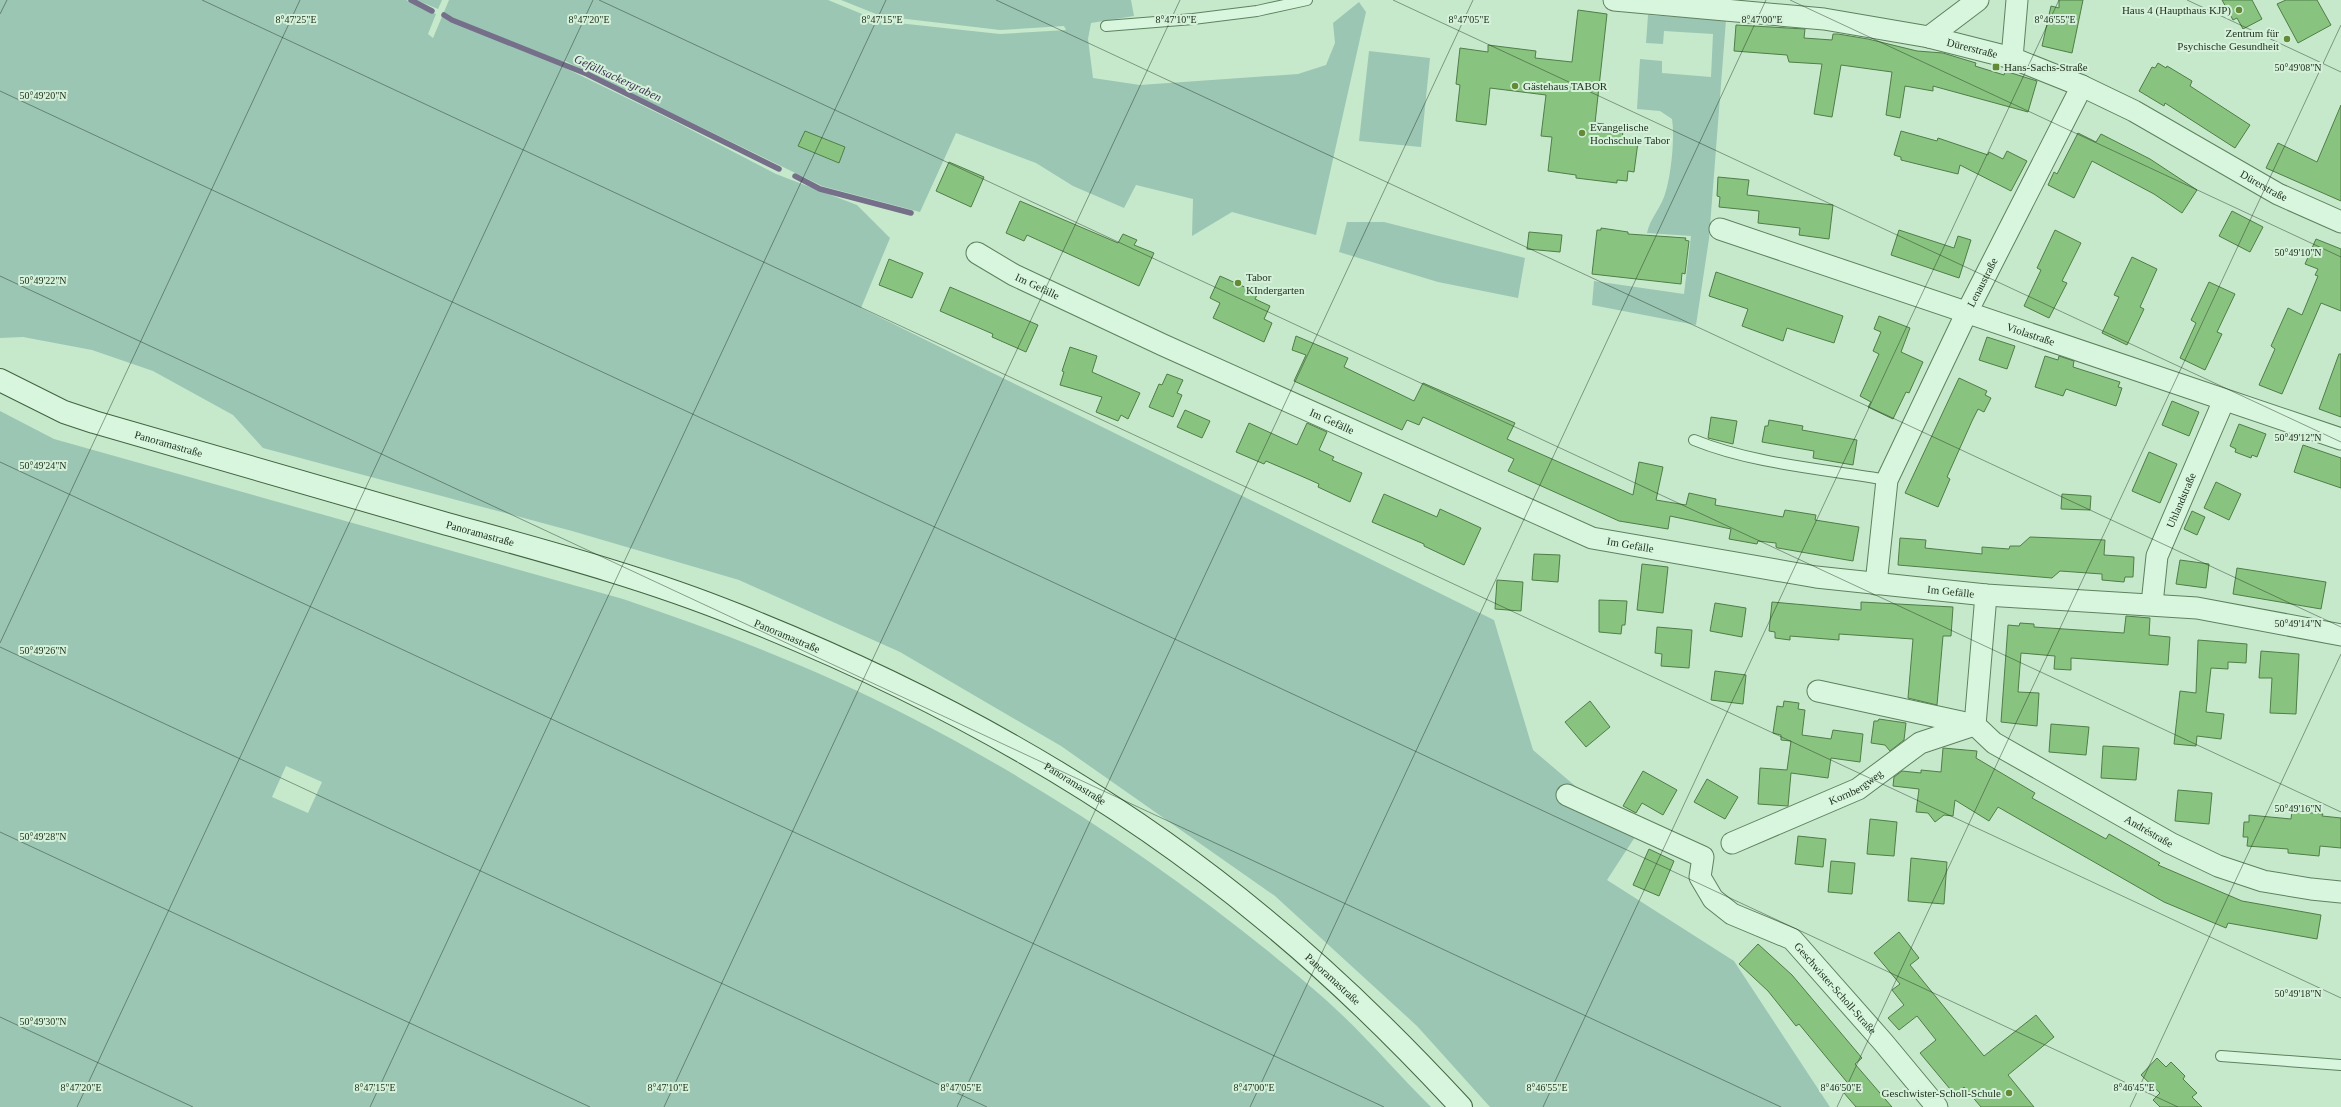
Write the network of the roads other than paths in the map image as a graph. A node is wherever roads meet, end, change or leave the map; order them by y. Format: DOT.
graph roads {
  1 [pos="1307,0"];
  2 [pos="1614,0"];
  3 [pos="1978,0"];
  4 [pos="2017,0"];
  5 [pos="1647,1"];
  6 [pos="1106,26"];
  7 [pos="1929,37"];
  8 [pos="2012,58"];
  9 [pos="2082,86"];
  10 [pos="2341,222"];
  11 [pos="1720,229"];
  12 [pos="977,253"];
  13 [pos="1967,312"];
  14 [pos="0,380"];
  15 [pos="2224,400"];
  16 [pos="2341,439"];
  17 [pos="1694,440"];
  18 [pos="1887,480"];
  19 [pos="1876,584"];
  20 [pos="1986,595"];
  21 [pos="2152,604"];
  22 [pos="2341,635"];
  23 [pos="1818,691"];
  24 [pos="1975,725"];
  25 [pos="1567,795"];
  26 [pos="1732,843"];
  27 [pos="2341,892"];
  28 [pos="2222,1056"];
  29 [pos="2341,1065"];
  30 [pos="1461,1107"];
  31 [pos="1937,1107"];
  1 -- 6 [label="lane"];
  2 -- 5 [label="street, Dürerstraße"];
  3 -- 7 [label="street"];
  4 -- 8 [label="street"];
  5 -- 7 [label="street, Dürerstraße"];
  7 -- 8 [label="street, Dürerstraße"];
  8 -- 9 [label="street, Dürerstraße"];
  9 -- 10 [label="street, Dürerstraße"];
  9 -- 13 [label="street, Lenaustraße"];
  11 -- 13 [label="street, Violastraße"];
  12 -- 19 [label="street, Im Gefälle"];
  13 -- 15 [label="street, Violastraße"];
  13 -- 18 [label="street, Lenaustraße"];
  14 -- 30 [label="main road, Panoramastraße"];
  15 -- 16 [label="street, Violastraße"];
  15 -- 21 [label="street, Uhlandstraße"];
  17 -- 18 [label="lane"];
  18 -- 19 [label="street, Lenaustraße"];
  19 -- 20 [label="street, Im Gefälle"];
  20 -- 21 [label="street, Im Gefälle"];
  20 -- 24 [label="street"];
  21 -- 22 [label="street, Im Gefälle"];
  23 -- 24 [label="street"];
  24 -- 26 [label="street, Kornbergweg"];
  24 -- 27 [label="street, Andréstraße"];
  25 -- 31 [label="street, Geschwister-Scholl-Straße"];
  28 -- 29 [label="lane"];
}
